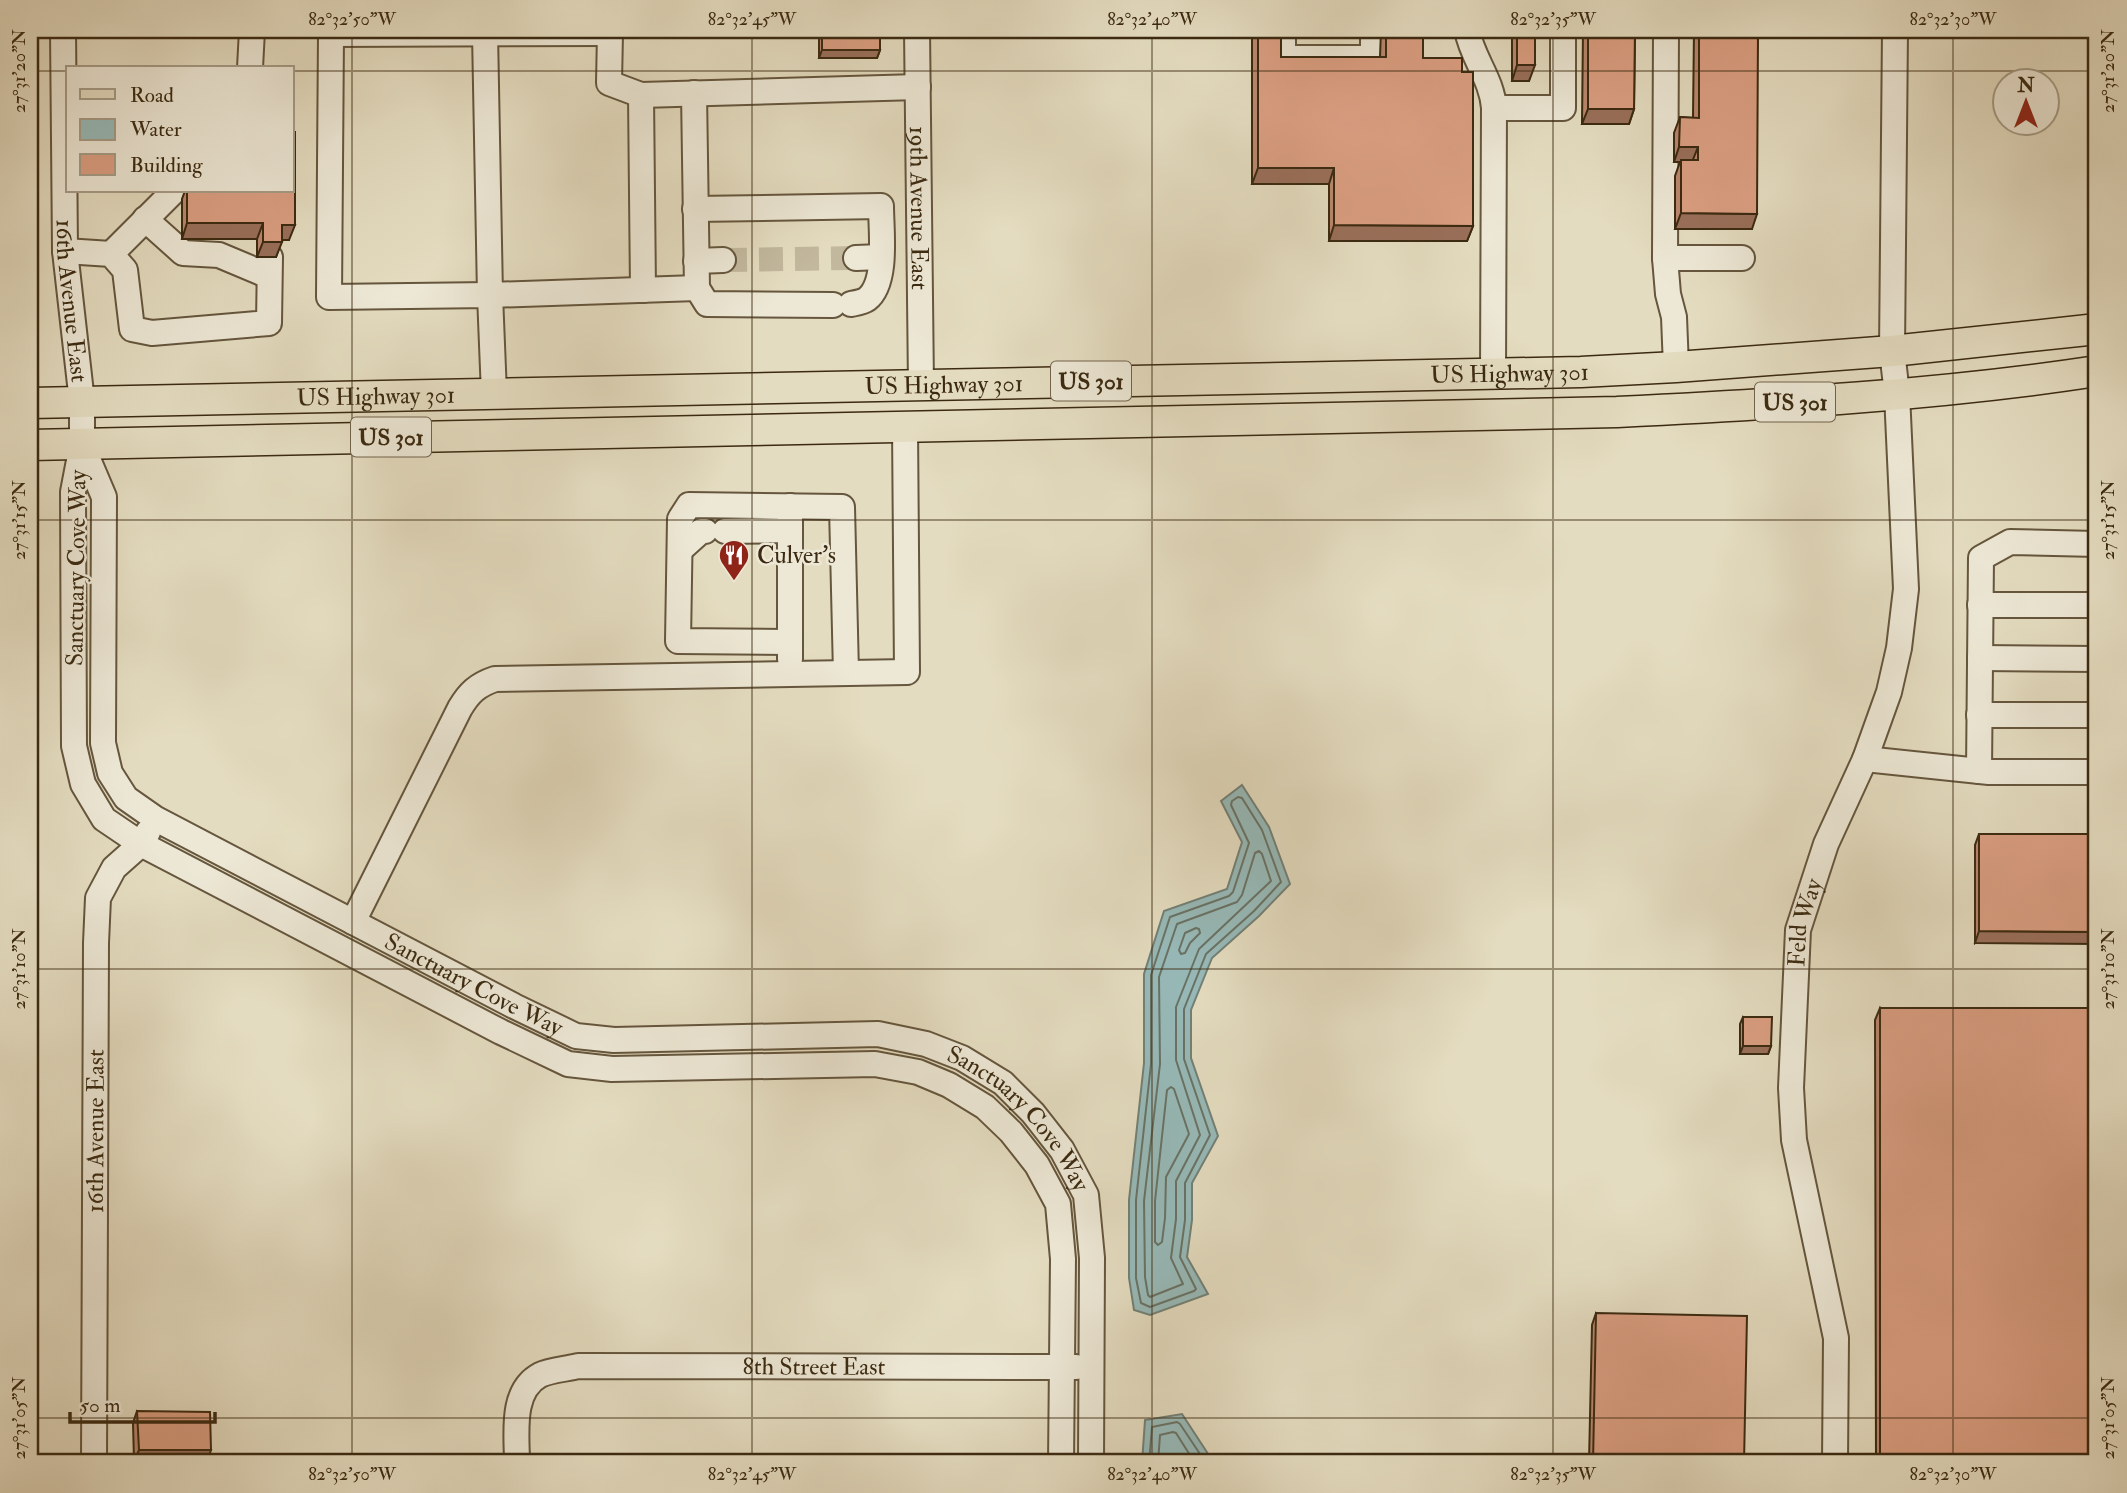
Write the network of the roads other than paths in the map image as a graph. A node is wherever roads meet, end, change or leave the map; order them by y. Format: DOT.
graph roads {
  1 [pos="64,30"];
  2 [pos="253,30"];
  3 [pos="917,30"];
  4 [pos="1283,30"];
  5 [pos="1373,30"];
  6 [pos="1467,30"];
  7 [pos="1563,30"];
  8 [pos="1666,30"];
  9 [pos="1895,30"];
  10 [pos="610,31"];
  11 [pos="331,32"];
  12 [pos="485,33"];
  13 [pos="250,66"];
  14 [pos="918,87"];
  15 [pos="694,93"];
  16 [pos="641,95"];
  17 [pos="1494,108"];
  18 [pos="173,192"];
  19 [pos="919,205"];
  20 [pos="881,206"];
  21 [pos="695,209"];
  22 [pos="145,219"];
  23 [pos="65,251"];
  24 [pos="111,254"];
  25 [pos="881,257"];
  26 [pos="856,258"];
  27 [pos="1665,258"];
  28 [pos="1742,258"];
  29 [pos="723,260"];
  30 [pos="696,261"];
  31 [pos="697,288"];
  32 [pos="643,290"];
  33 [pos="490,295"];
  34 [pos="2097,329"];
  35 [pos="1892,351"];
  36 [pos="1676,367"];
  37 [pos="2097,371"];
  38 [pos="1493,374"];
  39 [pos="1118,380"];
  40 [pos="921,386"];
  41 [pos="494,394"];
  42 [pos="1897,394"];
  43 [pos="82,402"];
  44 [pos="30,403"];
  45 [pos="1246,419"];
  46 [pos="905,426"];
  47 [pos="762,429"];
  48 [pos="30,445"];
  49 [pos="82,445"];
  50 [pos="790,518"];
  51 [pos="2097,544"];
  52 [pos="681,549"];
  53 [pos="1980,604"];
  54 [pos="2097,605"];
  55 [pos="678,641"];
  56 [pos="789,642"];
  57 [pos="1980,658"];
  58 [pos="2097,659"];
  59 [pos="846,673"];
  60 [pos="790,674"];
  61 [pos="679,676"];
  62 [pos="1979,715"];
  63 [pos="2097,715"];
  64 [pos="1865,759"];
  65 [pos="1979,771"];
  66 [pos="2097,772"];
  67 [pos="156,819"];
  68 [pos="141,844"];
  69 [pos="353,922"];
  70 [pos="1062,1366"];
  71 [pos="1091,1367"];
  72 [pos="94,1463"];
  73 [pos="517,1463"];
  74 [pos="1061,1463"];
  75 [pos="1091,1463"];
  76 [pos="1835,1463"];
  1 -- 23 [label="street, 16th Avenue East"];
  2 -- 13 [label="street"];
  3 -- 14 [label="street, 19th Avenue East"];
  4 -- 5 [label="street"];
  6 -- 17 [label="street"];
  7 -- 17 [label="street"];
  8 -- 27 [label="street"];
  9 -- 35 [label="street, Feld Way"];
  10 -- 12 [label="street"];
  10 -- 16 [label="street"];
  11 -- 12 [label="street"];
  11 -- 33 [label="street"];
  12 -- 33 [label="street"];
  14 -- 15 [label="street"];
  14 -- 19 [label="street, 19th Avenue East"];
  15 -- 16 [label="street"];
  15 -- 21 [label="street"];
  16 -- 32 [label="street"];
  17 -- 38 [label="street"];
  18 -- 22 [label="street"];
  19 -- 20 [label="street"];
  19 -- 40 [label="street, 19th Avenue East"];
  20 -- 21 [label="street"];
  20 -- 25 [label="street"];
  21 -- 30 [label="street"];
  22 -- 24 [label="street"];
  22 -- 24 [label="street"];
  23 -- 24 [label="street"];
  23 -- 43 [label="street, 16th Avenue East"];
  25 -- 26 [label="street"];
  25 -- 31 [label="street"];
  27 -- 28 [label="street"];
  27 -- 36 [label="street"];
  29 -- 30 [label="street"];
  30 -- 31 [label="street"];
  31 -- 32 [label="street"];
  32 -- 33 [label="street"];
  33 -- 41 [label="street"];
  34 -- 35 [label="main road, US Highway 301 / US 301"];
  35 -- 36 [label="main road, US Highway 301 / US 301"];
  35 -- 42 [label="street, Feld Way"];
  36 -- 38 [label="main road, US Highway 301 / US 301"];
  37 -- 42 [label="main road, US 301"];
  38 -- 39 [label="main road, US Highway 301 / US 301"];
  38 -- 45 [label="main road"];
  39 -- 40 [label="main road, US Highway 301 / US 301"];
  39 -- 46 [label="main road"];
  40 -- 41 [label="main road, US Highway 301 / US 301"];
  40 -- 47 [label="main road"];
  41 -- 43 [label="main road, US Highway 301 / US 301"];
  42 -- 45 [label="main road, US 301"];
  42 -- 64 [label="street, Feld Way"];
  43 -- 44 [label="main road, US 301"];
  43 -- 49 [label="street, 16th Avenue East"];
  45 -- 46 [label="main road, US 301"];
  46 -- 47 [label="main road, US 301"];
  46 -- 59 [label="street"];
  47 -- 49 [label="main road, US 301"];
  48 -- 49 [label="main road, US 301"];
  49 -- 67 [label="street, Sanctuary Cove Way"];
  49 -- 68 [label="street, Sanctuary Cove Way"];
  50 -- 52 [label="street"];
  50 -- 52 [label="street"];
  50 -- 56 [label="street"];
  50 -- 59 [label="street"];
  51 -- 53 [label="street"];
  52 -- 55 [label="street"];
  53 -- 54 [label="street"];
  53 -- 57 [label="street"];
  55 -- 56 [label="street"];
  55 -- 61 [label="street"];
  56 -- 60 [label="street"];
  57 -- 58 [label="street"];
  57 -- 62 [label="street"];
  59 -- 60 [label="street"];
  60 -- 61 [label="street"];
  61 -- 69 [label="street"];
  62 -- 63 [label="street"];
  62 -- 65 [label="street"];
  64 -- 65 [label="street"];
  64 -- 76 [label="street, Feld Way"];
  65 -- 66 [label="street"];
  67 -- 68 [label="street, 16th Avenue East"];
  67 -- 69 [label="street, Sanctuary Cove Way"];
  68 -- 70 [label="street, Sanctuary Cove Way"];
  68 -- 72 [label="street, 16th Avenue East"];
  69 -- 71 [label="street, Sanctuary Cove Way"];
  70 -- 71 [label="street, 8th Street East"];
  70 -- 73 [label="street, 8th Street East"];
  70 -- 74 [label="street, Sanctuary Cove Way"];
  71 -- 75 [label="street, Sanctuary Cove Way"];
}
